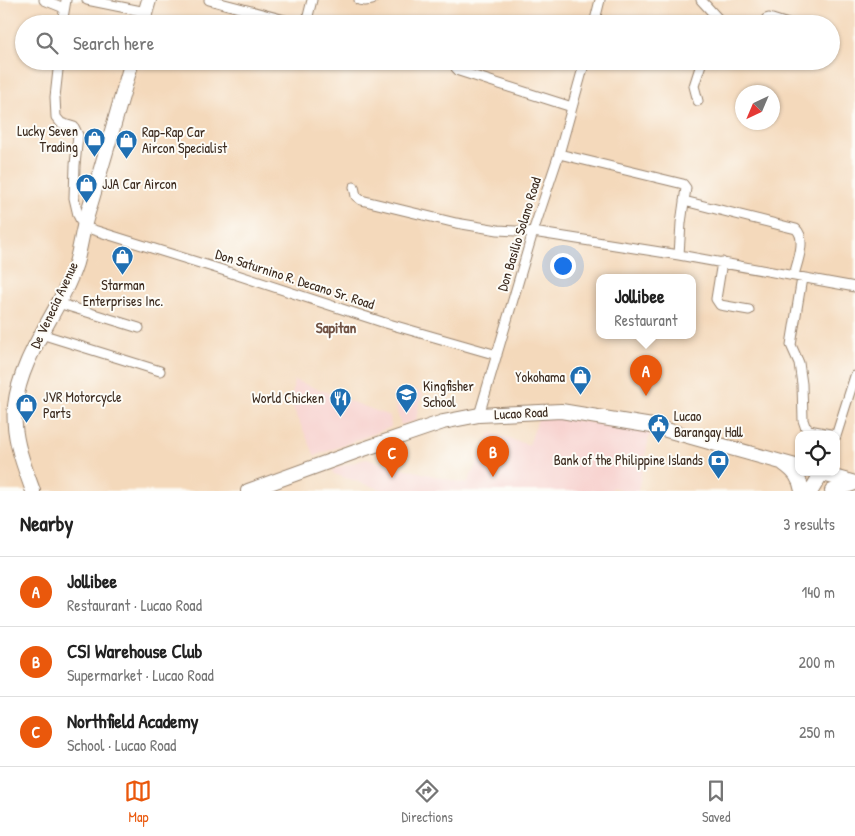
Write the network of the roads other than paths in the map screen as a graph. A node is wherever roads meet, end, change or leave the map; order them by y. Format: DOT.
graph roads {
  1 [pos="44,0"];
  2 [pos="87,0"];
  3 [pos="209,0"];
  4 [pos="312,0"];
  5 [pos="359,0"];
  6 [pos="372,0"];
  7 [pos="600,0"];
  8 [pos="701,0"];
  9 [pos="65,4"];
  10 [pos="146,12"];
  11 [pos="266,15"];
  12 [pos="308,15"];
  13 [pos="596,15"];
  14 [pos="713,15"];
  15 [pos="58,70"];
  16 [pos="129,70"];
  17 [pos="458,70"];
  18 [pos="582,70"];
  19 [pos="699,70"];
  20 [pos="698,101"];
  21 [pos="572,107"];
  22 [pos="559,154"];
  23 [pos="354,187"];
  24 [pos="684,201"];
  25 [pos="84,227"];
  26 [pos="533,232"];
  27 [pos="679,255"];
  28 [pos="722,262"];
  29 [pos="798,277"];
  30 [pos="855,287"];
  31 [pos="58,303"];
  32 [pos="750,310"];
  33 [pos="139,328"];
  34 [pos="41,334"];
  35 [pos="497,355"];
  36 [pos="160,371"];
  37 [pos="855,376"];
  38 [pos="479,415"];
  39 [pos="815,431"];
  40 [pos="837,431"];
  41 [pos="781,462"];
  42 [pos="795,466"];
  43 [pos="822,476"];
  44 [pos="823,476"];
  45 [pos="830,476"];
  46 [pos="855,483"];
  47 [pos="33,491"];
  48 [pos="248,491"];
  49 [pos="802,491"];
  50 [pos="811,491"];
  51 [pos="819,491"];
  52 [pos="832,491"];
  1 -- 9 [label="street"];
  2 -- 10 [label="street"];
  3 -- 11 [label="street"];
  4 -- 12 [label="street"];
  5 -- 6 [label="street"];
  7 -- 13 [label="street"];
  8 -- 14 [label="street"];
  15 -- 25 [label="street"];
  16 -- 25 [label="highway, De Venecia Avenue"];
  17 -- 21 [label="street"];
  18 -- 21 [label="street, Don Basilio Solano Road"];
  19 -- 20 [label="street"];
  21 -- 22 [label="street, Don Basilio Solano Road"];
  22 -- 24 [label="street"];
  22 -- 26 [label="street, Don Basilio Solano Road"];
  23 -- 26 [label="street"];
  24 -- 27 [label="street"];
  24 -- 29 [label="street"];
  25 -- 31 [label="highway, De Venecia Avenue"];
  25 -- 35 [label="street, Don Saturnino R. Decano Sr. Road"];
  26 -- 27 [label="street"];
  26 -- 35 [label="street, Don Basilio Solano Road"];
  27 -- 28 [label="street"];
  28 -- 29 [label="street"];
  28 -- 32 [label="street"];
  29 -- 30 [label="street"];
  29 -- 39 [label="street"];
  31 -- 33 [label="street"];
  31 -- 34 [label="highway, De Venecia Avenue"];
  34 -- 36 [label="street"];
  34 -- 47 [label="highway, De Venecia Avenue"];
  35 -- 38 [label="street, Don Basilio Solano Road"];
  37 -- 40 [label="street"];
  38 -- 41 [label="highway, Lucao Road"];
  38 -- 48 [label="highway, Lucao Road"];
  41 -- 42 [label="highway, Lucao Road"];
  41 -- 49 [label="highway"];
  43 -- 50 [label="highway"];
  44 -- 51 [label="highway"];
  45 -- 46 [label="highway"];
  46 -- 52 [label="highway"];
}
